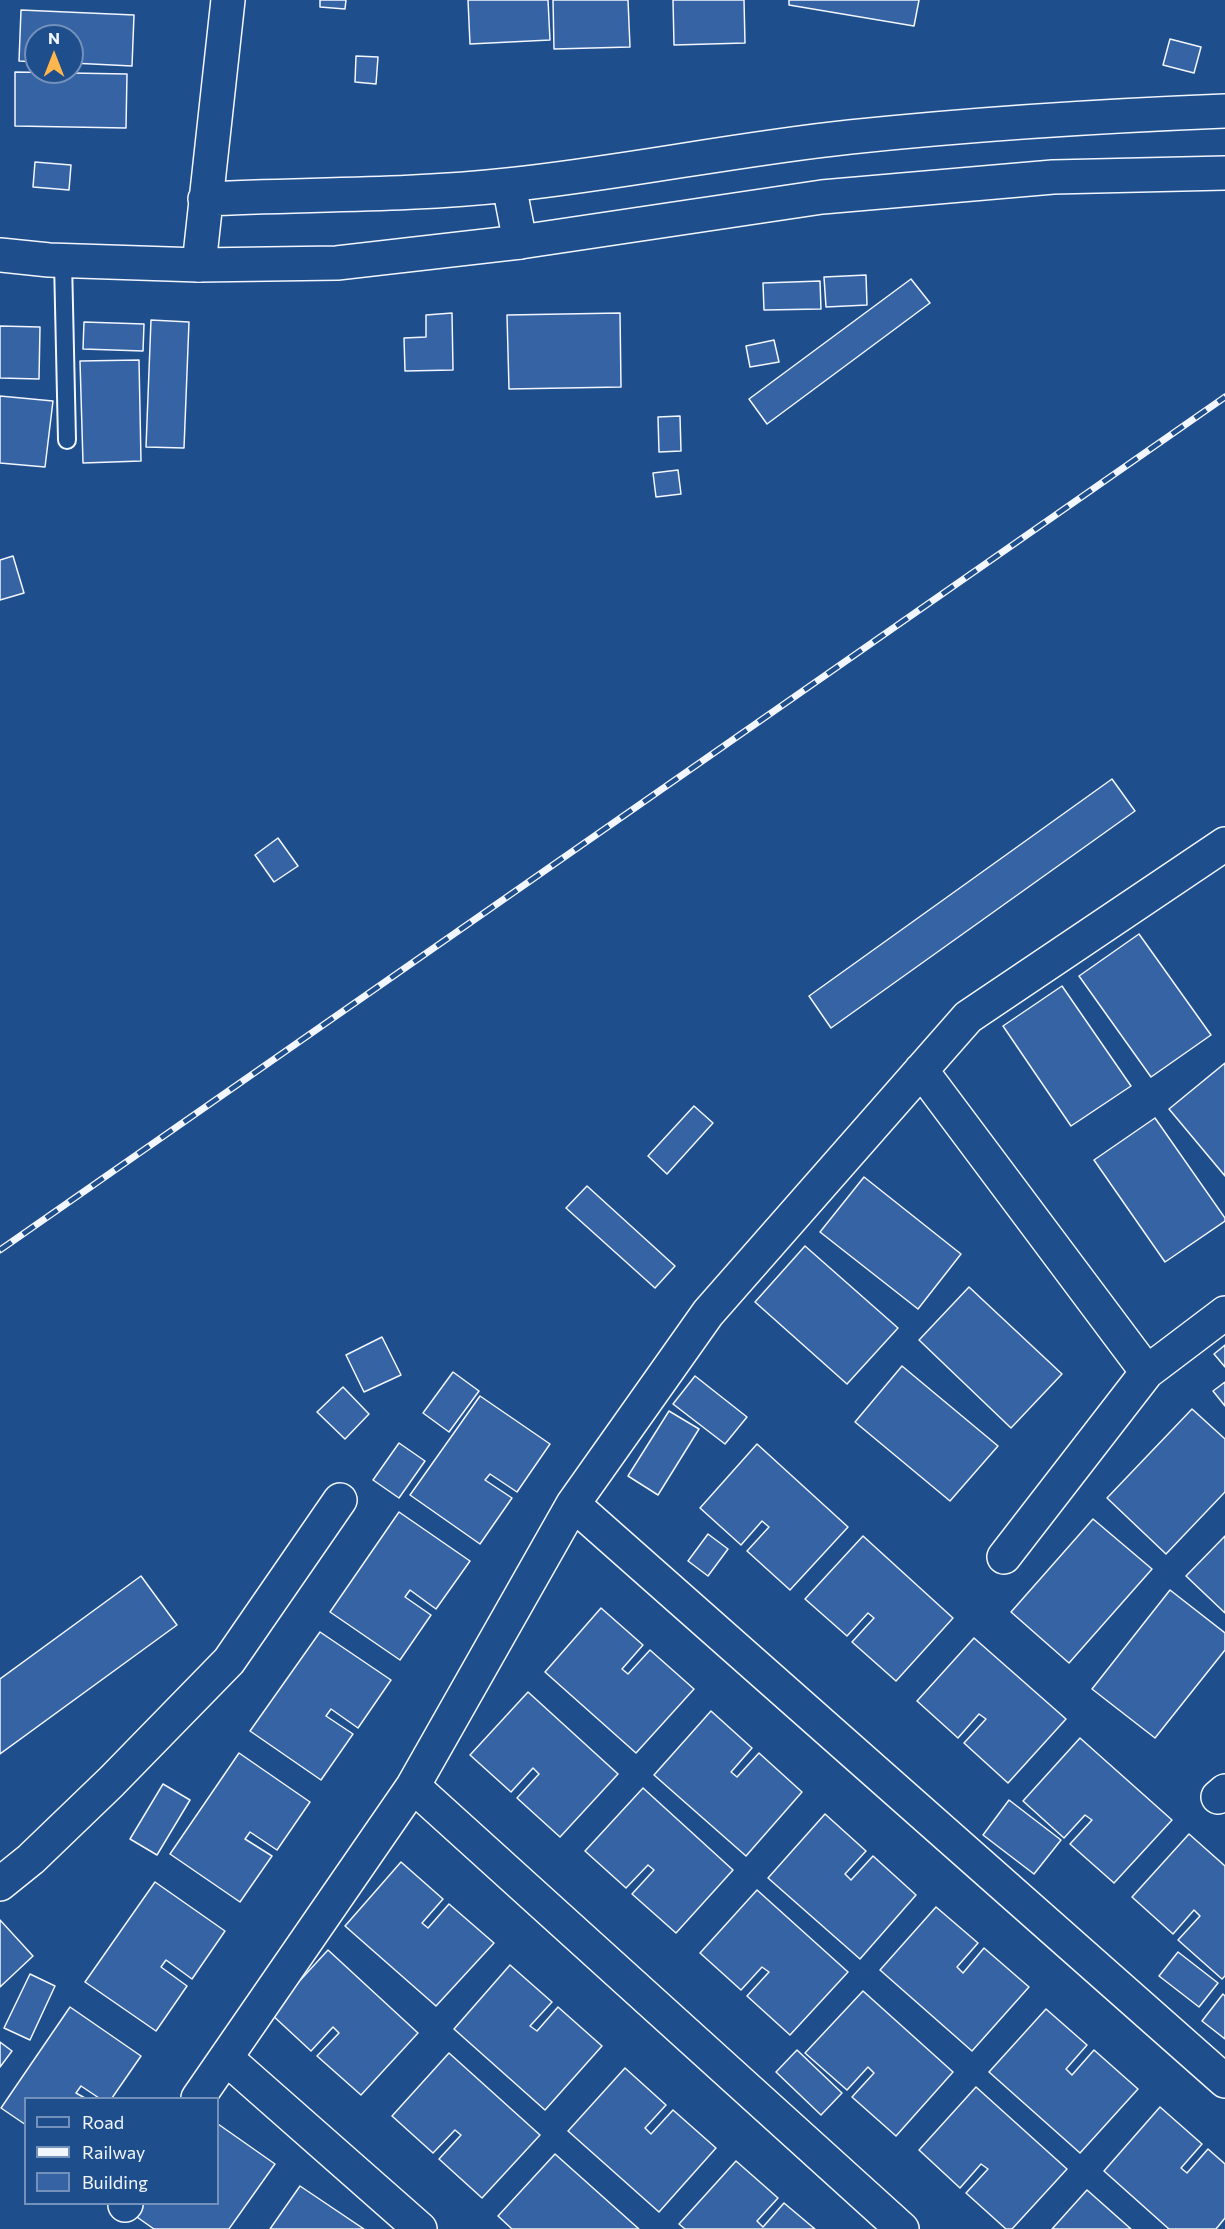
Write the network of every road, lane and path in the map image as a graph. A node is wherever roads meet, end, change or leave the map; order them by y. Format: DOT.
graph roads {
  1 [pos="228,0"];
  2 [pos="1225,111"];
  3 [pos="1220,173"];
  4 [pos="508,185"];
  5 [pos="205,199"];
  6 [pos="520,242"];
  7 [pos="0,255"];
  8 [pos="63,261"];
  9 [pos="199,265"];
  10 [pos="67,440"];
  11 [pos="1225,844"];
  12 [pos="921,1070"];
  13 [pos="1225,1313"];
  14 [pos="1147,1372"];
  15 [pos="340,1500"];
  16 [pos="573,1504"];
  17 [pos="1004,1557"];
  18 [pos="412,1786"];
  19 [pos="0,1884"];
  20 [pos="226,2058"];
  21 [pos="1225,2081"];
  22 [pos="199,2097"];
  23 [pos="420,2229"];
  24 [pos="902,2229"];
  1 -- 5 [label="street"];
  2 -- 4 [label="street"];
  3 -- 6 [label="street"];
  4 -- 5 [label="street"];
  4 -- 6 [label="street"];
  5 -- 9 [label="street"];
  6 -- 9 [label="street"];
  7 -- 8 [label="street"];
  8 -- 9 [label="street"];
  8 -- 10 [label="lane"];
  11 -- 12 [label="street"];
  12 -- 14 [label="street"];
  12 -- 16 [label="street"];
  13 -- 14 [label="street"];
  14 -- 17 [label="street"];
  15 -- 19 [label="street"];
  16 -- 18 [label="street"];
  16 -- 21 [label="street"];
  18 -- 20 [label="street"];
  18 -- 24 [label="street"];
  20 -- 22 [label="street"];
  20 -- 23 [label="street"];
}
